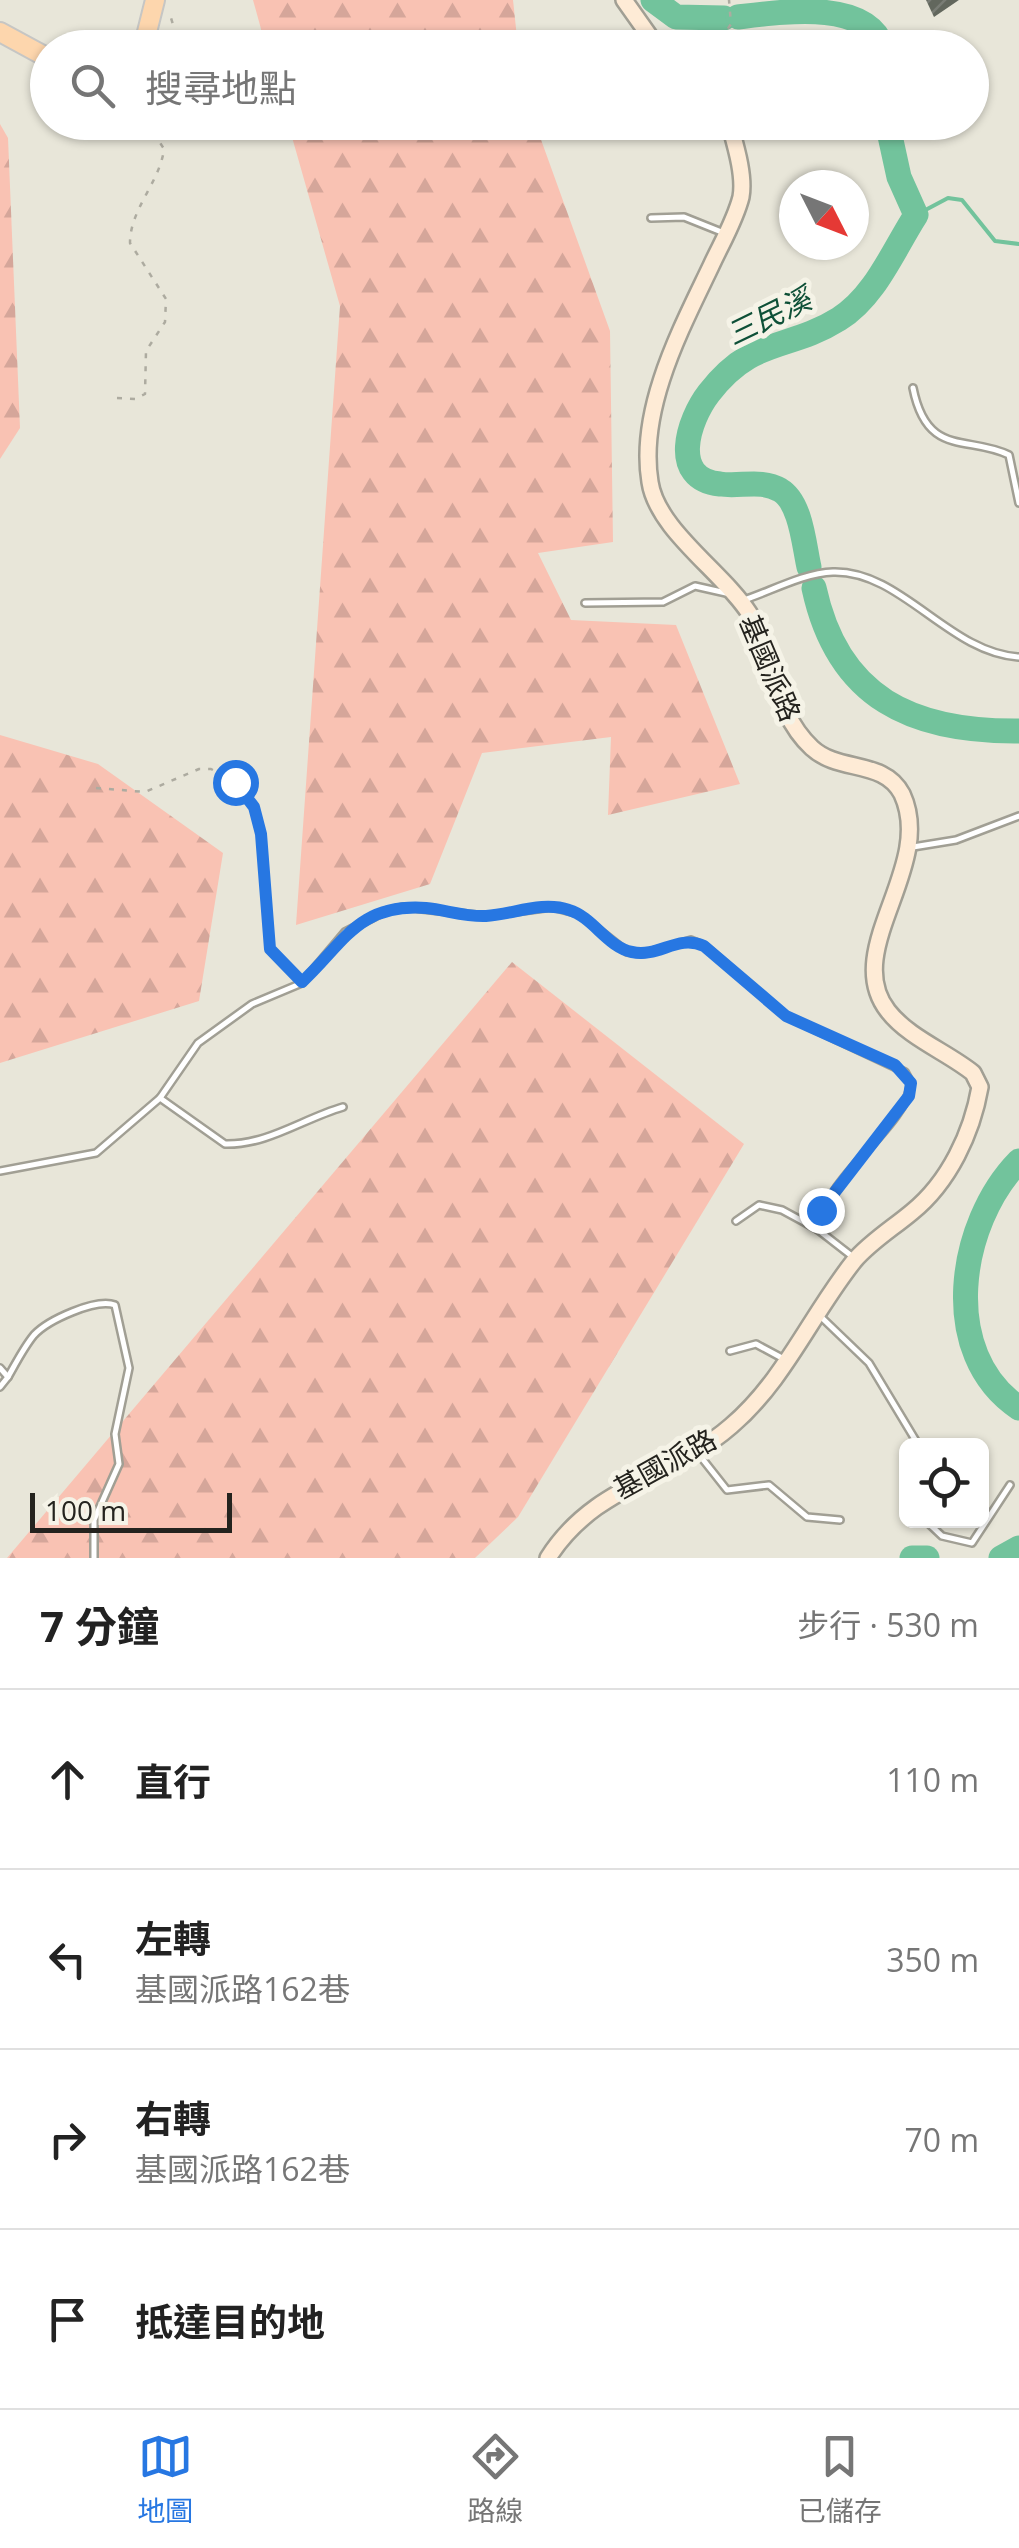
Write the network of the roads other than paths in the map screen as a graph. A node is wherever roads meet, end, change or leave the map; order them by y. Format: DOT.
graph roads {
  1 [pos="624,0"];
  2 [pos="161,2"];
  3 [pos="149,30"];
  4 [pos="643,30"];
  5 [pos="0,32"];
  6 [pos="30,48"];
  7 [pos="732,140"];
  8 [pos="650,218"];
  9 [pos="726,234"];
  10 [pos="913,388"];
  11 [pos="1019,503"];
  12 [pos="737,598"];
  13 [pos="585,603"];
  14 [pos="1019,657"];
  15 [pos="1019,816"];
  16 [pos="906,848"];
  17 [pos="160,1098"];
  18 [pos="343,1107"];
  19 [pos="0,1171"];
  20 [pos="736,1221"];
  21 [pos="817,1229"];
  22 [pos="856,1259"];
  23 [pos="816,1312"];
  24 [pos="730,1351"];
  25 [pos="787,1362"];
  26 [pos="0,1368"];
  27 [pos="8,1376"];
  28 [pos="0,1386"];
  29 [pos="914,1438"];
  30 [pos="696,1450"];
  31 [pos="1010,1485"];
  32 [pos="840,1520"];
  33 [pos="989,1523"];
  34 [pos="933,1528"];
  35 [pos="986,1528"];
  36 [pos="94,1558"];
  37 [pos="548,1558"];
  1 -- 4 [label="street"];
  2 -- 3 [label="main road"];
  5 -- 6 [label="main road"];
  7 -- 9 [label="street, 基國派路"];
  8 -- 9 [label="lane"];
  9 -- 12 [label="street, 基國派路"];
  10 -- 11 [label="lane"];
  12 -- 13 [label="lane"];
  12 -- 14 [label="lane"];
  12 -- 16 [label="street, 基國派路"];
  15 -- 16 [label="lane"];
  16 -- 22 [label="street, 基國派路"];
  17 -- 18 [label="lane"];
  17 -- 19 [label="lane"];
  17 -- 21 [label="lane"];
  20 -- 21 [label="lane"];
  21 -- 22 [label="lane"];
  22 -- 23 [label="street, 基國派路"];
  23 -- 25 [label="street, 基國派路"];
  23 -- 29 [label="lane"];
  24 -- 25 [label="lane"];
  25 -- 30 [label="street, 基國派路"];
  26 -- 27 [label="lane"];
  27 -- 28 [label="lane"];
  27 -- 36 [label="lane"];
  30 -- 32 [label="lane"];
  30 -- 37 [label="street, 基國派路"];
  31 -- 33 [label="lane"];
  34 -- 35 [label="lane"];
}
